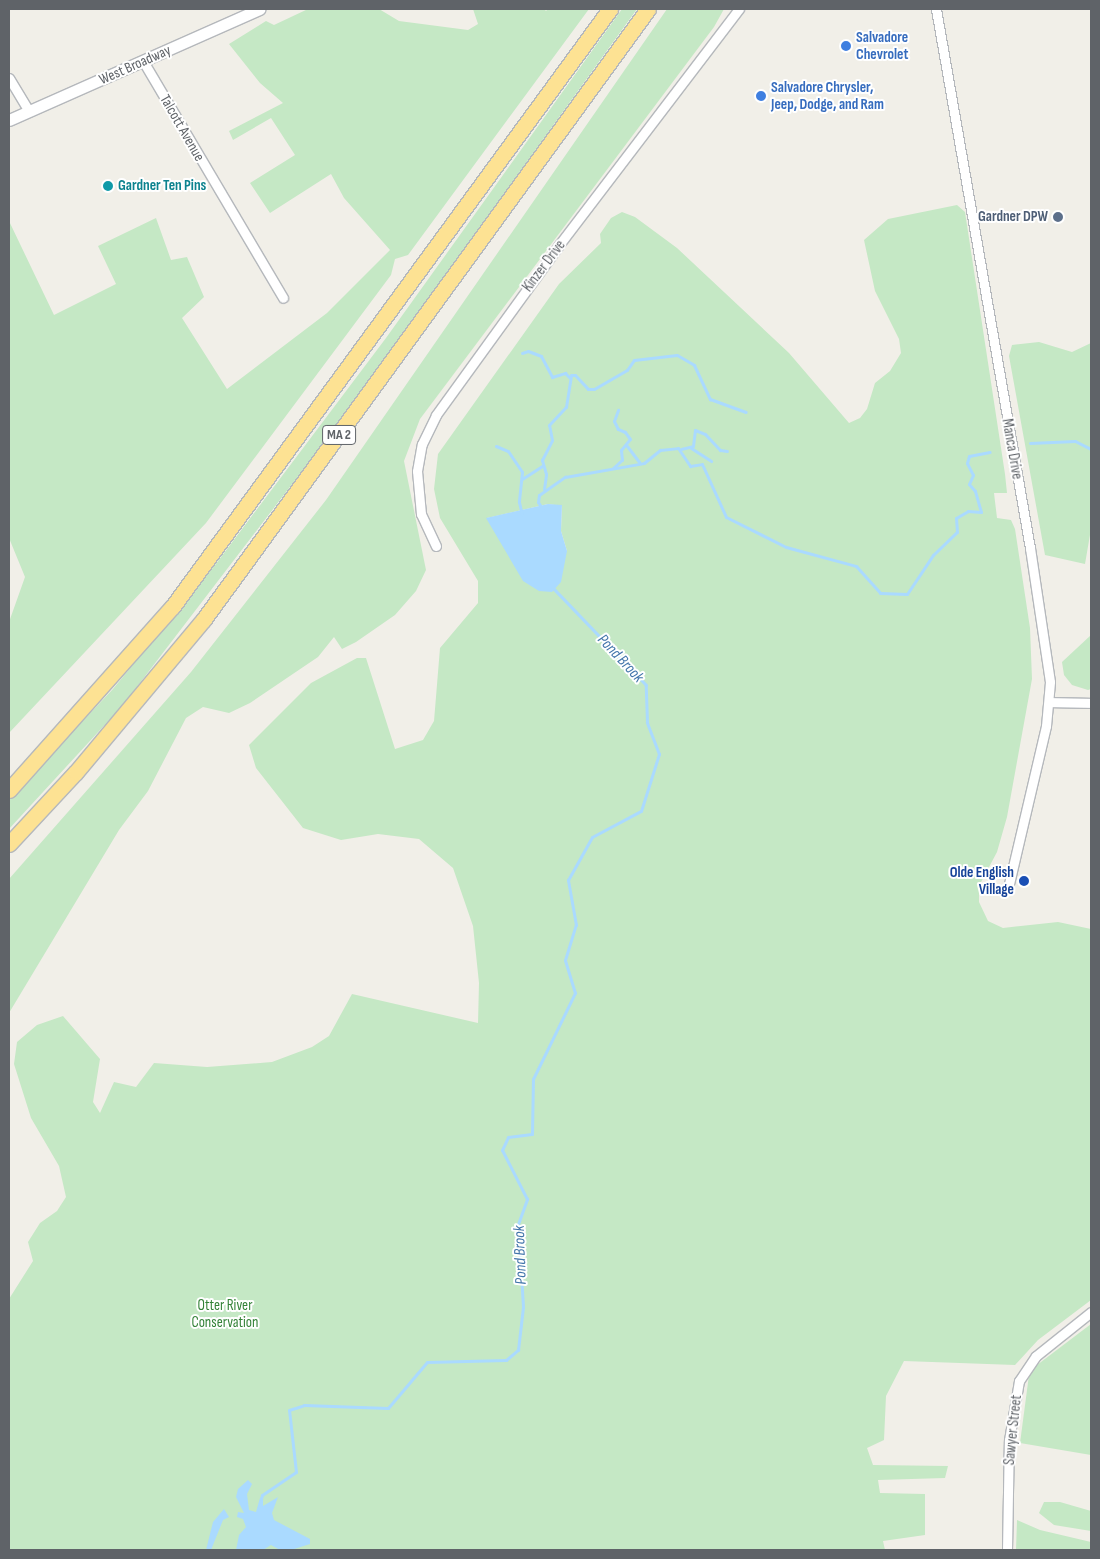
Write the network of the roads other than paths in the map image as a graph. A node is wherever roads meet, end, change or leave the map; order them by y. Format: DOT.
graph roads {
  1 [pos="260,9"];
  2 [pos="610,9"];
  3 [pos="648,9"];
  4 [pos="739,9"];
  5 [pos="936,9"];
  6 [pos="143,61"];
  7 [pos="9,78"];
  8 [pos="28,111"];
  9 [pos="9,120"];
  10 [pos="283,298"];
  11 [pos="436,546"];
  12 [pos="1050,702"];
  13 [pos="1091,703"];
  14 [pos="9,790"];
  15 [pos="9,844"];
  16 [pos="1008,888"];
  17 [pos="1091,1312"];
  18 [pos="1007,1550"];
  1 -- 6 [label="main road, West Broadway"];
  2 -- 14 [label="highway, MA 2"];
  3 -- 15 [label="highway, MA 2"];
  4 -- 11 [label="street, Kinzer Drive"];
  5 -- 12 [label="street, Manca Drive"];
  6 -- 8 [label="main road, West Broadway"];
  6 -- 10 [label="street, Talcott Avenue"];
  7 -- 8 [label="street"];
  8 -- 9 [label="main road, West Broadway"];
  12 -- 13 [label="street"];
  12 -- 16 [label="street, Manca Drive"];
  17 -- 18 [label="street, Sawyer Street"];
}
